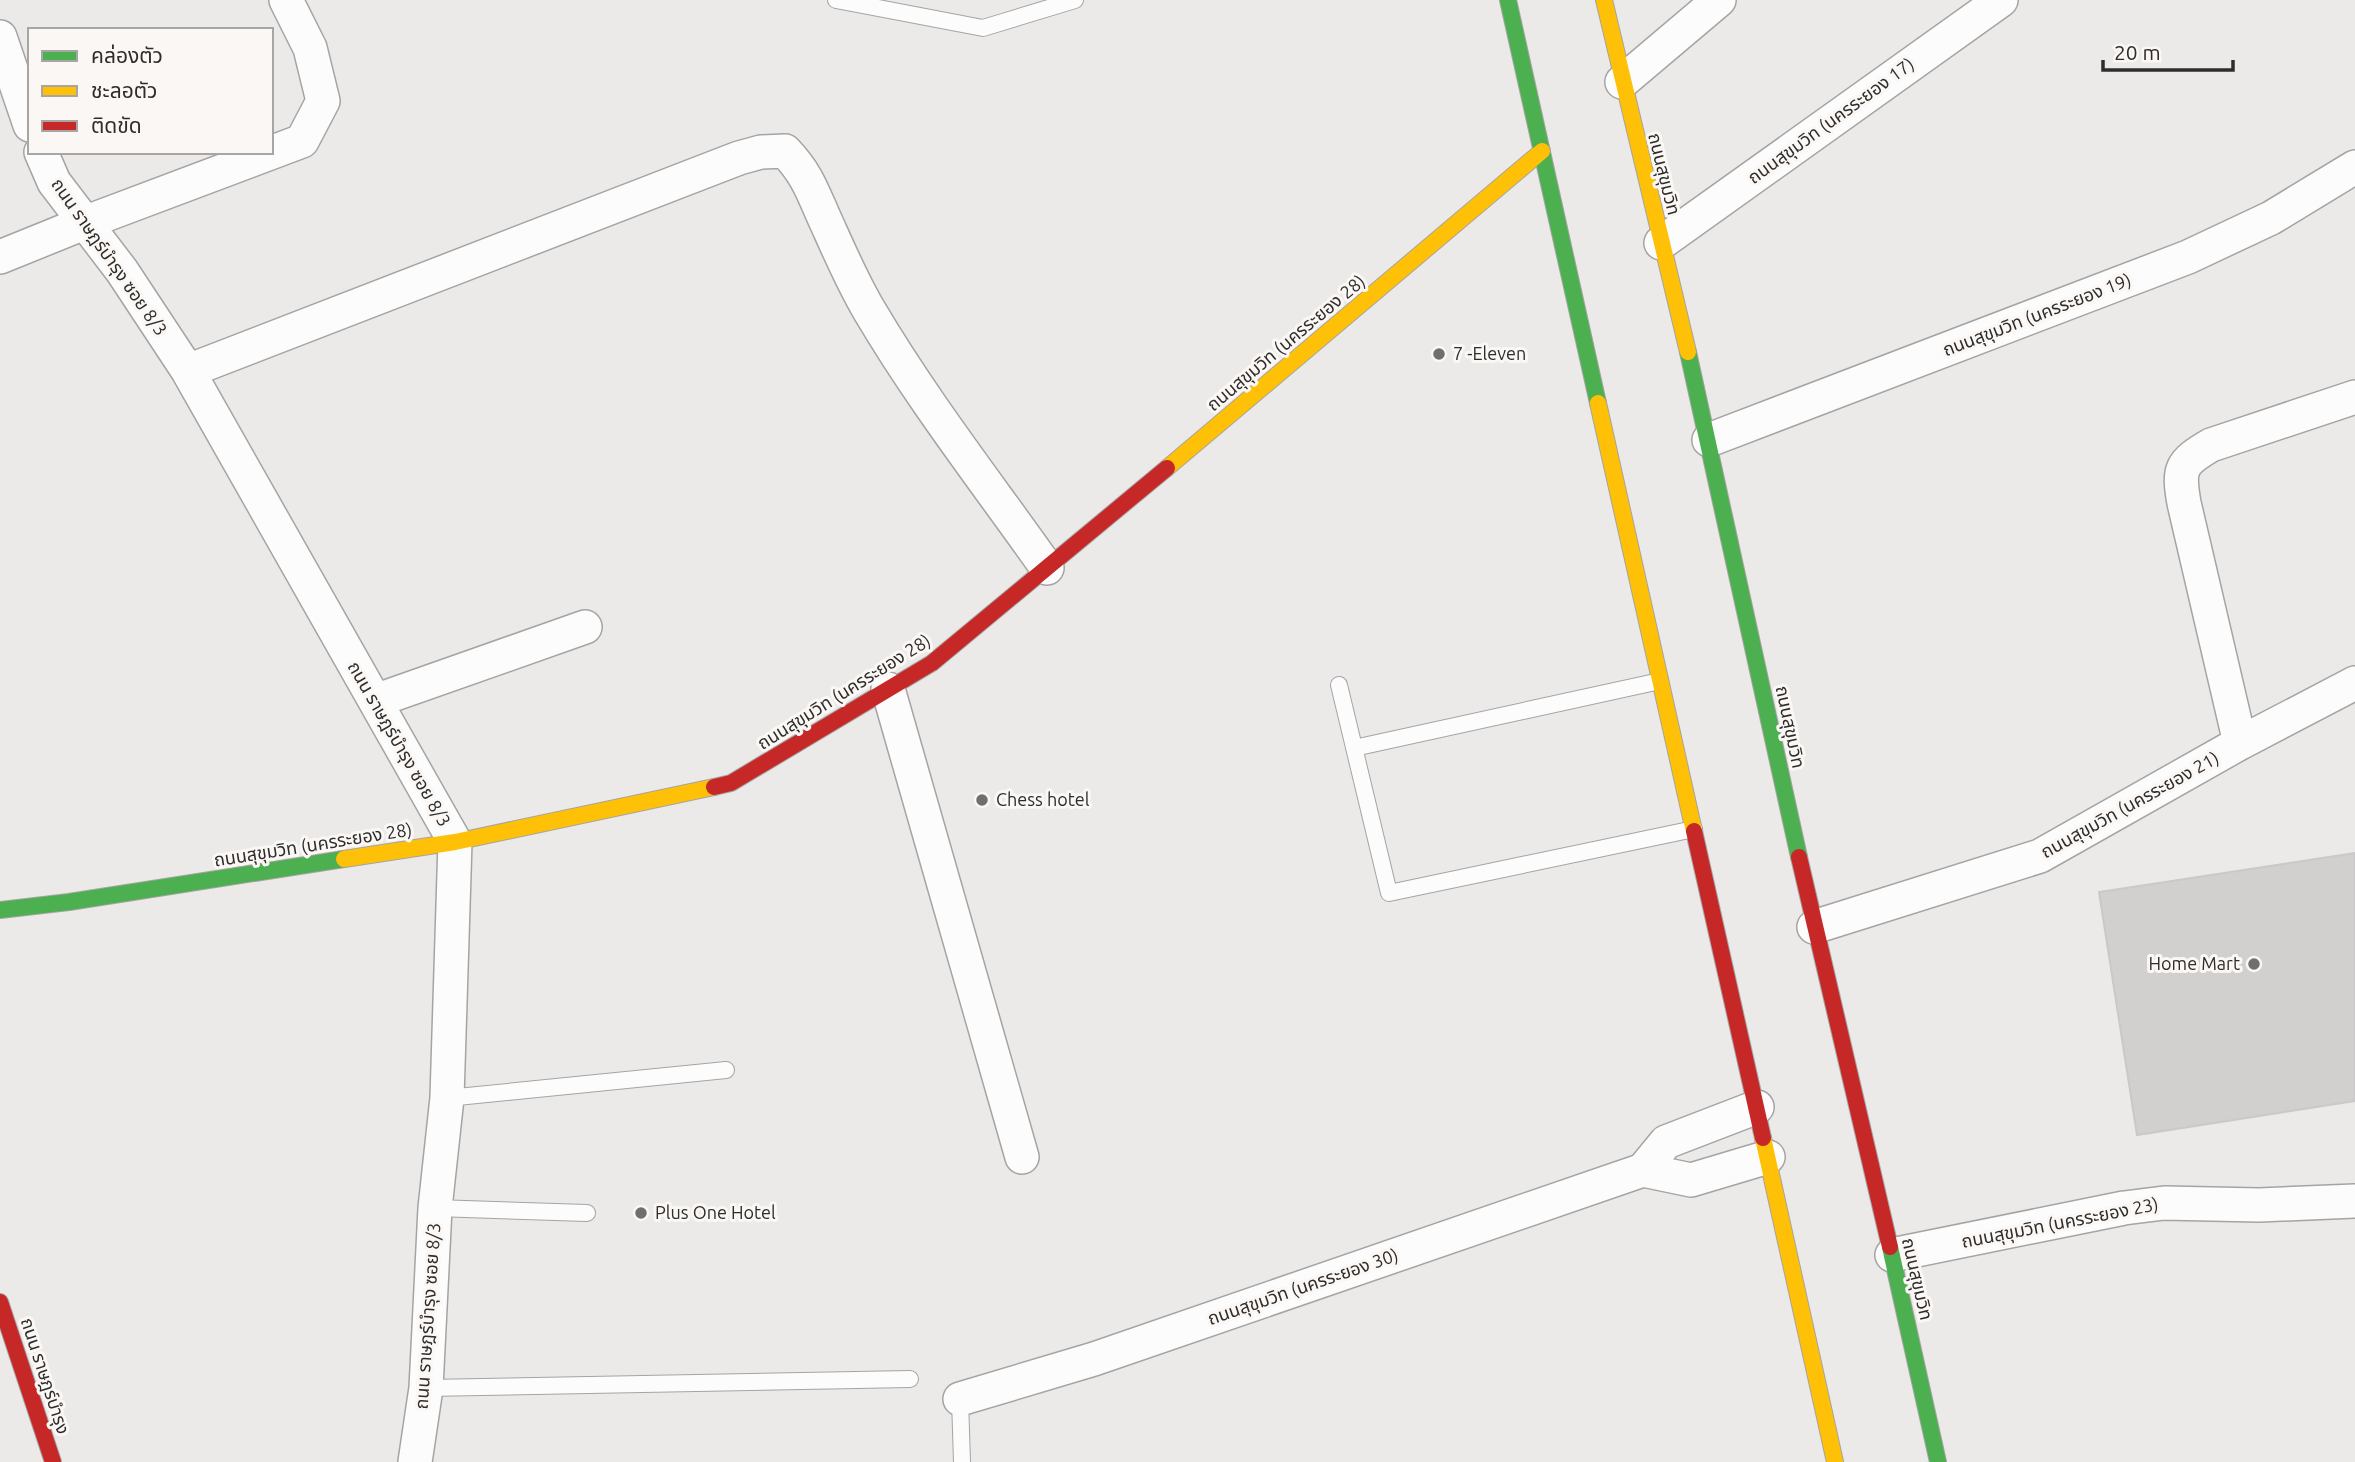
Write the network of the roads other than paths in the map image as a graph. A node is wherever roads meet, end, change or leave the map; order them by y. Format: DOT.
graph roads {
  1 [pos="286,0"];
  2 [pos="836,0"];
  3 [pos="1075,0"];
  4 [pos="1507,0"];
  5 [pos="1604,0"];
  6 [pos="1719,0"];
  7 [pos="2001,0"];
  8 [pos="0,37"];
  9 [pos="1622,82"];
  10 [pos="28,119"];
  11 [pos="1542,151"];
  12 [pos="273,152"];
  13 [pos="42,154"];
  14 [pos="267,154"];
  15 [pos="2355,167"];
  16 [pos="84,223"];
  17 [pos="1661,243"];
  18 [pos="0,257"];
  19 [pos="188,371"];
  20 [pos="2355,397"];
  21 [pos="1709,440"];
  22 [pos="1047,568"];
  23 [pos="585,627"];
  24 [pos="1661,681"];
  25 [pos="2355,683"];
  26 [pos="1339,685"];
  27 [pos="888,690"];
  28 [pos="375,701"];
  29 [pos="2240,743"];
  30 [pos="1354,748"];
  31 [pos="1694,829"];
  32 [pos="455,842"];
  33 [pos="0,910"];
  34 [pos="1814,927"];
  35 [pos="726,1070"];
  36 [pos="447,1098"];
  37 [pos="1757,1107"];
  38 [pos="1022,1157"];
  39 [pos="1768,1157"];
  40 [pos="1643,1170"];
  41 [pos="2355,1201"];
  42 [pos="435,1208"];
  43 [pos="587,1213"];
  44 [pos="1892,1255"];
  45 [pos="0,1302"];
  46 [pos="910,1379"];
  47 [pos="426,1388"];
  48 [pos="960,1399"];
  49 [pos="53,1462"];
  50 [pos="415,1462"];
  51 [pos="962,1462"];
  52 [pos="1835,1462"];
  53 [pos="1938,1462"];
  1 -- 12 [label="street"];
  2 -- 3 [label="lane"];
  4 -- 11 [label="main road"];
  5 -- 9 [label="main road, ถนนสุขุมวิท"];
  6 -- 9 [label="street"];
  7 -- 17 [label="street, ถนนสุขุมวิท (นครระยอง 17)"];
  8 -- 10 [label="street"];
  9 -- 17 [label="main road, ถนนสุขุมวิท"];
  11 -- 22 [label="main road, ถนนสุขุมวิท (นครระยอง 28)"];
  11 -- 24 [label="main road"];
  13 -- 16 [label="street, ถนน ราษฎร์บำรุง ซอย 8/3"];
  14 -- 16 [label="street"];
  15 -- 21 [label="street, ถนนสุขุมวิท (นครระยอง 19)"];
  16 -- 18 [label="street"];
  16 -- 19 [label="street, ถนน ราษฎร์บำรุง ซอย 8/3"];
  17 -- 21 [label="main road, ถนนสุขุมวิท"];
  19 -- 22 [label="street"];
  19 -- 28 [label="street, ถนน ราษฎร์บำรุง ซอย 8/3"];
  20 -- 29 [label="street"];
  21 -- 34 [label="main road, ถนนสุขุมวิท"];
  22 -- 27 [label="main road, ถนนสุขุมวิท (นครระยอง 28)"];
  23 -- 28 [label="street"];
  24 -- 30 [label="lane"];
  24 -- 31 [label="main road"];
  25 -- 29 [label="street, ถนนสุขุมวิท (นครระยอง 21)"];
  26 -- 30 [label="lane"];
  27 -- 32 [label="main road, ถนนสุขุมวิท (นครระยอง 28)"];
  27 -- 38 [label="street"];
  28 -- 32 [label="street, ถนน ราษฎร์บำรุง ซอย 8/3"];
  29 -- 34 [label="street, ถนนสุขุมวิท (นครระยอง 21)"];
  30 -- 31 [label="lane"];
  31 -- 37 [label="main road"];
  32 -- 33 [label="main road, ถนนสุขุมวิท (นครระยอง 28)"];
  32 -- 36 [label="street, ถนน ราษฎร์บำรุง ซอย 8/3"];
  34 -- 44 [label="main road, ถนนสุขุมวิท"];
  35 -- 36 [label="lane"];
  36 -- 42 [label="street, ถนน ราษฎร์บำรุง ซอย 8/3"];
  37 -- 39 [label="main road"];
  37 -- 40 [label="street"];
  39 -- 40 [label="street"];
  39 -- 52 [label="main road"];
  40 -- 48 [label="street, ถนนสุขุมวิท (นครระยอง 30)"];
  41 -- 44 [label="street, ถนนสุขุมวิท (นครระยอง 23)"];
  42 -- 43 [label="lane"];
  42 -- 47 [label="street, ถนน ราษฎร์บำรุง ซอย 8/3"];
  44 -- 53 [label="main road, ถนนสุขุมวิท"];
  45 -- 49 [label="main road, ถนน ราษฎร์บำรุง"];
  46 -- 47 [label="lane"];
  47 -- 50 [label="street, ถนน ราษฎร์บำรุง ซอย 8/3"];
  48 -- 51 [label="lane"];
}
